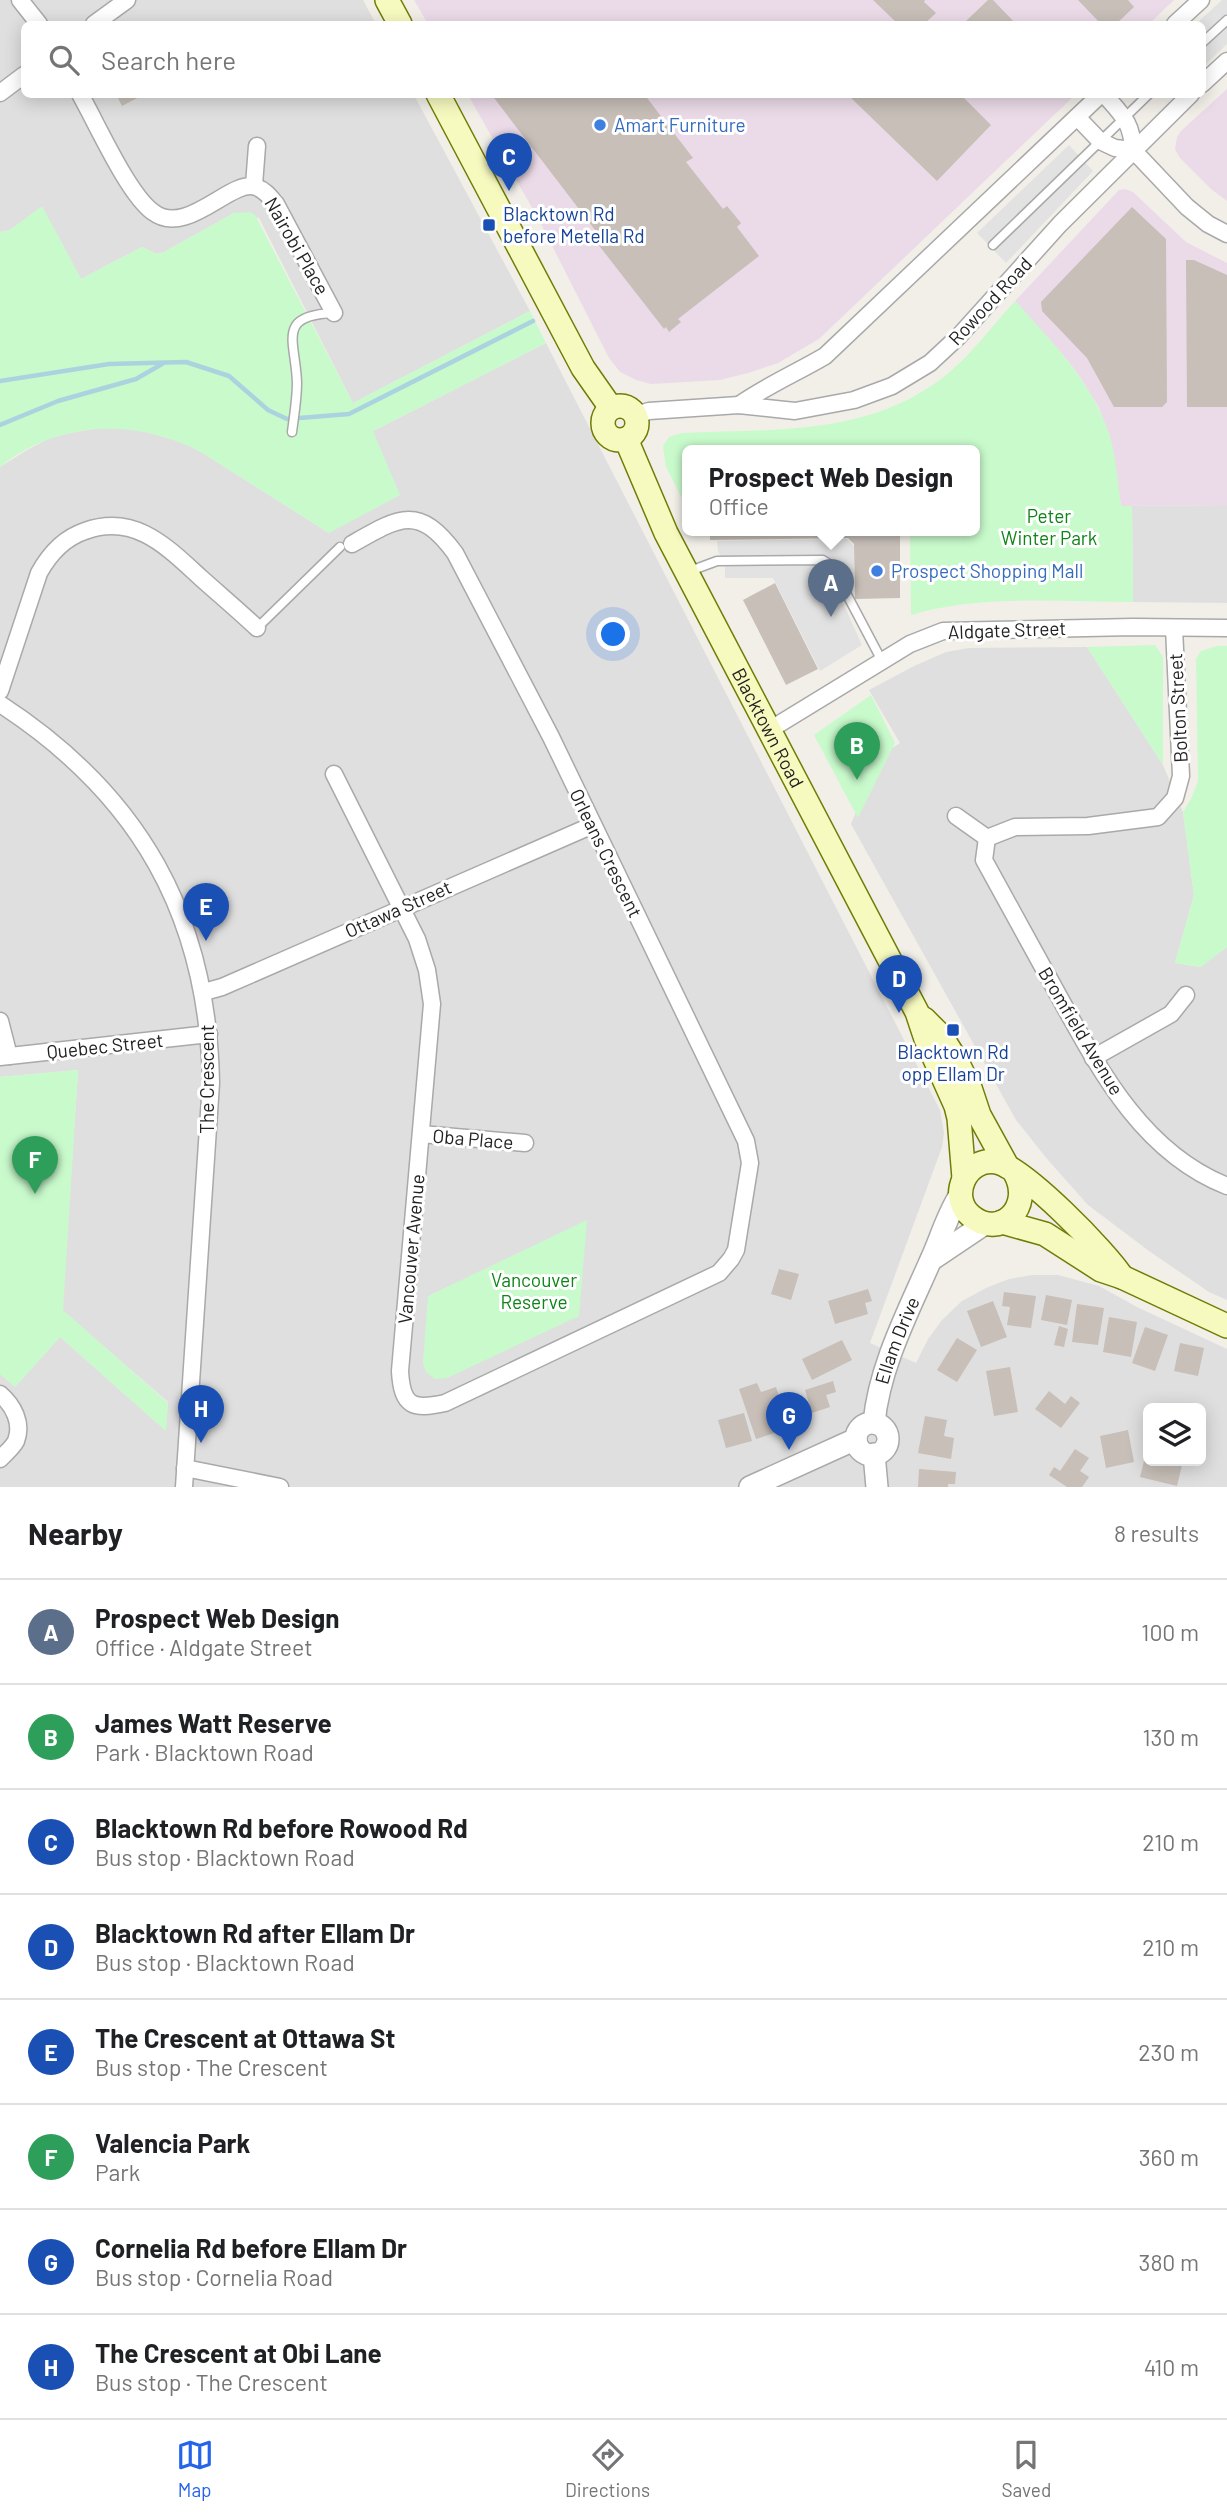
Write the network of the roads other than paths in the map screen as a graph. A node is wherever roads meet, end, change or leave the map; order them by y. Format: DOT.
graph roads {
  1 [pos="20,0"];
  2 [pos="127,0"];
  3 [pos="387,0"];
  4 [pos="1201,0"];
  5 [pos="1227,20"];
  6 [pos="37,21"];
  7 [pos="98,21"];
  8 [pos="398,21"];
  9 [pos="1178,21"];
  10 [pos="1206,39"];
  11 [pos="1227,61"];
  12 [pos="21,77"];
  13 [pos="1206,80"];
  14 [pos="0,93"];
  15 [pos="82,98"];
  16 [pos="440,98"];
  17 [pos="1098,98"];
  18 [pos="1106,98"];
  19 [pos="1145,98"];
  20 [pos="1187,98"];
  21 [pos="1077,117"];
  22 [pos="1124,118"];
  23 [pos="1100,141"];
  24 [pos="257,146"];
  25 [pos="1133,150"];
  26 [pos="254,185"];
  27 [pos="1227,234"];
  28 [pos="993,245"];
  29 [pos="334,313"];
  30 [pos="739,405"];
  31 [pos="611,408"];
  32 [pos="636,415"];
  33 [pos="292,432"];
  34 [pos="626,439"];
  35 [pos="346,545"];
  36 [pos="687,573"];
  37 [pos="257,628"];
  38 [pos="1174,628"];
  39 [pos="1227,628"];
  40 [pos="881,661"];
  41 [pos="0,691"];
  42 [pos="0,704"];
  43 [pos="771,729"];
  44 [pos="334,774"];
  45 [pos="956,816"];
  46 [pos="593,825"];
  47 [pos="988,838"];
  48 [pos="402,907"];
  49 [pos="204,992"];
  50 [pos="1186,995"];
  51 [pos="917,1012"];
  52 [pos="0,1021"];
  53 [pos="209,1034"];
  54 [pos="4,1057"];
  55 [pos="1093,1058"];
  56 [pos="421,1134"];
  57 [pos="525,1143"];
  58 [pos="1011,1170"];
  59 [pos="962,1186"];
  60 [pos="1227,1186"];
  61 [pos="994,1222"];
  62 [pos="931,1260"];
  63 [pos="719,1273"];
  64 [pos="1122,1277"];
  65 [pos="1227,1326"];
  66 [pos="0,1394"];
  67 [pos="874,1423"];
  68 [pos="856,1439"];
  69 [pos="874,1454"];
  70 [pos="0,1459"];
  71 [pos="185,1468"];
  72 [pos="184,1487"];
  73 [pos="280,1487"];
  74 [pos="750,1487"];
  75 [pos="877,1487"];
  1 -- 6 [label="street"];
  2 -- 7 [label="street"];
  3 -- 8 [label="main road"];
  4 -- 9 [label="street"];
  5 -- 10 [label="lane"];
  11 -- 13 [label="street"];
  12 -- 14 [label="street"];
  15 -- 26 [label="street, Nairobi Place"];
  16 -- 31 [label="main road"];
  17 -- 21 [label="street"];
  18 -- 22 [label="street"];
  19 -- 22 [label="lane"];
  20 -- 25 [label="street, Rowood Road"];
  21 -- 23 [label="street"];
  21 -- 30 [label="street"];
  22 -- 23 [label="lane"];
  22 -- 25 [label="street"];
  23 -- 25 [label="street"];
  23 -- 28 [label="lane"];
  24 -- 26 [label="street, Nairobi Place"];
  25 -- 27 [label="street"];
  25 -- 30 [label="street, Rowood Road"];
  26 -- 29 [label="street, Nairobi Place"];
  29 -- 33 [label="lane"];
  30 -- 32 [label="street, Rowood Road"];
  31 -- 32 [label="main road"];
  31 -- 34 [label="main road"];
  32 -- 34 [label="main road"];
  34 -- 36 [label="main road, Blacktown Road"];
  35 -- 37 [label="lane"];
  35 -- 46 [label="street, Orleans Crescent"];
  36 -- 40 [label="lane"];
  36 -- 43 [label="main road, Blacktown Road"];
  37 -- 41 [label="street"];
  38 -- 39 [label="street, Aldgate Street"];
  38 -- 40 [label="street, Aldgate Street"];
  38 -- 47 [label="street, Bolton Street"];
  40 -- 43 [label="street, Aldgate Street"];
  42 -- 49 [label="street, The Crescent"];
  43 -- 51 [label="main road, Blacktown Road"];
  44 -- 48 [label="street, Vancouver Avenue"];
  45 -- 47 [label="street"];
  46 -- 48 [label="street, Ottawa Street"];
  46 -- 63 [label="street, Orleans Crescent"];
  47 -- 55 [label="street, Bromfield Avenue"];
  48 -- 49 [label="street, Ottawa Street"];
  48 -- 56 [label="street, Vancouver Avenue"];
  49 -- 53 [label="street, The Crescent"];
  50 -- 55 [label="street"];
  51 -- 58 [label="main road, Blacktown Road"];
  51 -- 59 [label="main road, Blacktown Road"];
  52 -- 54 [label="street"];
  53 -- 54 [label="street, Quebec Street"];
  53 -- 71 [label="street, The Crescent"];
  55 -- 60 [label="street, Bromfield Avenue"];
  56 -- 57 [label="street, Oba Place"];
  56 -- 63 [label="street, Vancouver Avenue"];
  58 -- 59 [label="main road"];
  58 -- 61 [label="main road"];
  58 -- 64 [label="main road, Blacktown Road"];
  59 -- 61 [label="main road"];
  59 -- 62 [label="street, Ellam Drive"];
  61 -- 62 [label="street"];
  61 -- 64 [label="main road, Blacktown Road"];
  62 -- 67 [label="street, Ellam Drive"];
  64 -- 65 [label="main road, Blacktown Road"];
  66 -- 70 [label="street"];
  67 -- 68 [label="street"];
  67 -- 69 [label="street"];
  68 -- 69 [label="street"];
  68 -- 74 [label="street"];
  69 -- 75 [label="street"];
  71 -- 72 [label="street, The Crescent"];
  71 -- 73 [label="street"];
}
